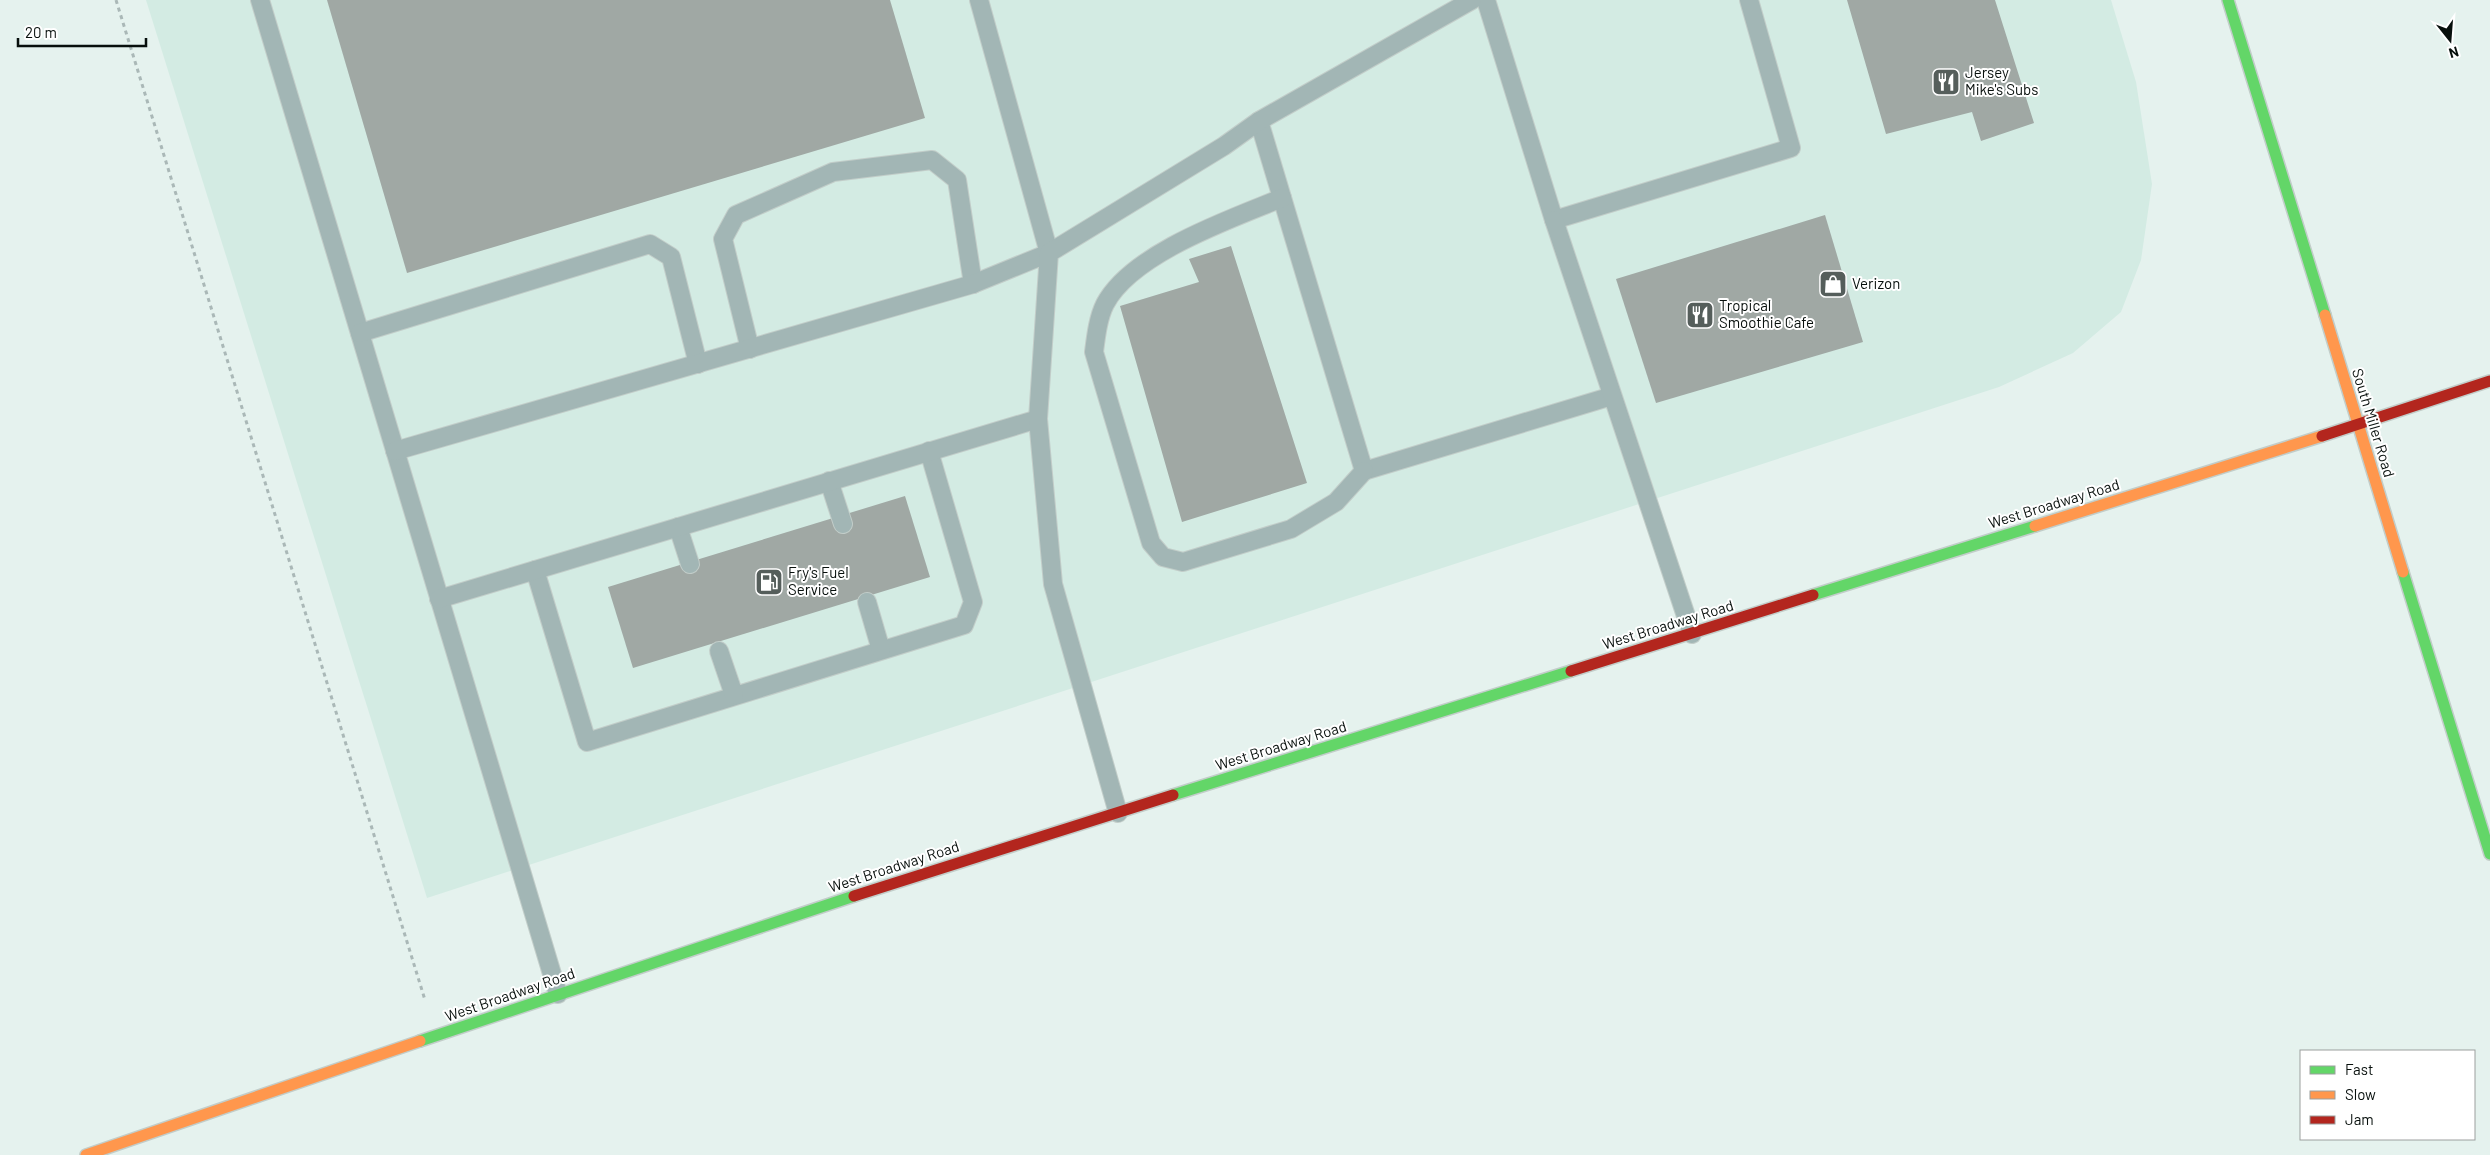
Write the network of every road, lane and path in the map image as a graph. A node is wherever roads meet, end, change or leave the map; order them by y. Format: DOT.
graph roads {
  1 [pos="116,0"];
  2 [pos="260,0"];
  3 [pos="979,0"];
  4 [pos="1472,0"];
  5 [pos="1486,0"];
  6 [pos="1749,0"];
  7 [pos="2228,0"];
  8 [pos="1259,121"];
  9 [pos="1282,198"];
  10 [pos="1554,220"];
  11 [pos="1050,253"];
  12 [pos="974,284"];
  13 [pos="360,333"];
  14 [pos="750,349"];
  15 [pos="698,364"];
  16 [pos="2490,381"];
  17 [pos="1612,396"];
  18 [pos="1038,419"];
  19 [pos="2357,425"];
  20 [pos="395,451"];
  21 [pos="929,451"];
  22 [pos="1364,471"];
  23 [pos="829,481"];
  24 [pos="843,524"];
  25 [pos="678,527"];
  26 [pos="690,564"];
  27 [pos="535,570"];
  28 [pos="439,599"];
  29 [pos="867,602"];
  30 [pos="1692,634"];
  31 [pos="881,650"];
  32 [pos="719,651"];
  33 [pos="734,695"];
  34 [pos="1118,813"];
  35 [pos="2490,854"];
  36 [pos="558,994"];
  37 [pos="436,1035"];
  38 [pos="86,1155"];
  1 -- 37 [label="path"];
  2 -- 13 [label="lane"];
  3 -- 11 [label="lane"];
  4 -- 8 [label="lane"];
  5 -- 10 [label="lane"];
  6 -- 10 [label="lane"];
  7 -- 19 [label="main road, South Miller Road"];
  8 -- 9 [label="lane"];
  8 -- 11 [label="lane"];
  9 -- 22 [label="lane"];
  9 -- 22 [label="lane"];
  10 -- 17 [label="lane"];
  11 -- 12 [label="lane"];
  11 -- 18 [label="lane"];
  12 -- 14 [label="lane"];
  12 -- 14 [label="lane"];
  13 -- 15 [label="lane"];
  13 -- 20 [label="lane"];
  14 -- 15 [label="lane"];
  15 -- 20 [label="lane"];
  16 -- 19 [label="main road, West Broadway Road"];
  17 -- 22 [label="lane"];
  17 -- 30 [label="lane"];
  18 -- 21 [label="lane"];
  18 -- 34 [label="lane"];
  19 -- 30 [label="main road, West Broadway Road"];
  19 -- 35 [label="main road, South Miller Road"];
  20 -- 28 [label="lane"];
  21 -- 23 [label="lane"];
  21 -- 31 [label="lane"];
  23 -- 24 [label="lane"];
  23 -- 25 [label="lane"];
  25 -- 26 [label="lane"];
  25 -- 27 [label="lane"];
  27 -- 28 [label="lane"];
  27 -- 33 [label="lane"];
  28 -- 36 [label="lane"];
  29 -- 31 [label="lane"];
  30 -- 34 [label="main road, West Broadway Road"];
  31 -- 33 [label="lane"];
  32 -- 33 [label="lane"];
  34 -- 36 [label="main road, West Broadway Road"];
  36 -- 37 [label="main road, West Broadway Road"];
  37 -- 38 [label="main road, West Broadway Road"];
}
